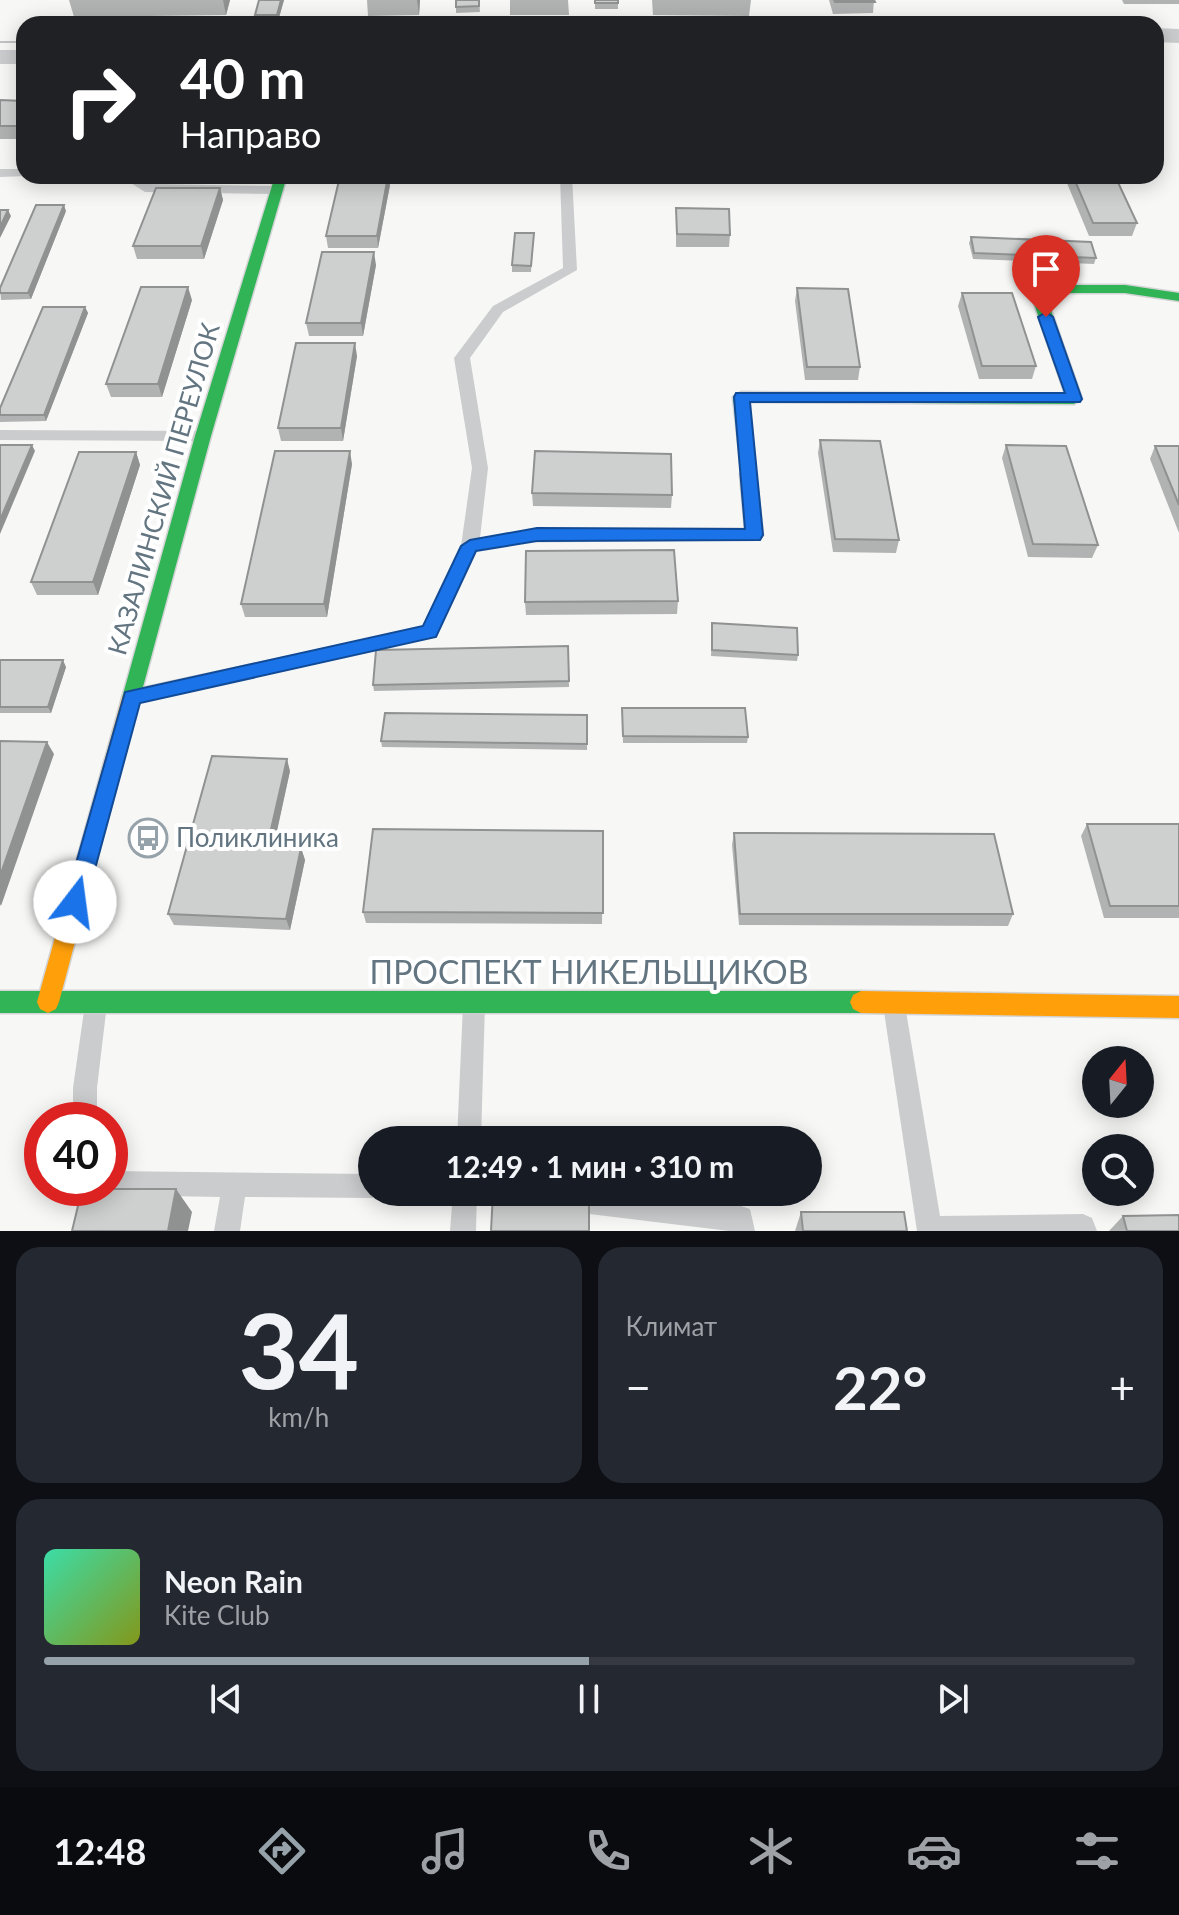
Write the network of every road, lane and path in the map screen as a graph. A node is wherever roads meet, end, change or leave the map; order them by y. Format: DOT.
graph roads {
  1 [pos="139,184"];
  2 [pos="253,184"];
  3 [pos="280,184"];
  4 [pos="566,184"];
  5 [pos="1179,297"];
  6 [pos="0,435"];
  7 [pos="203,436"];
  8 [pos="537,535"];
  9 [pos="470,546"];
  10 [pos="132,697"];
  11 [pos="0,1002"];
  12 [pos="48,1002"];
  13 [pos="96,1002"];
  14 [pos="894,1002"];
  15 [pos="474,1004"];
  16 [pos="1179,1007"];
  17 [pos="85,1102"];
  18 [pos="470,1126"];
  19 [pos="128,1183"];
  20 [pos="235,1183"];
  21 [pos="358,1186"];
  22 [pos="464,1206"];
  23 [pos="633,1206"];
  24 [pos="930,1230"];
  25 [pos="227,1231"];
  26 [pos="463,1231"];
  27 [pos="742,1231"];
  28 [pos="1084,1231"];
  1 -- 2 [label="lane"];
  3 -- 7 [label="street, КАЗАЛИНСКИЙ ПЕРЕУЛОК"];
  4 -- 9 [label="lane"];
  5 -- 8 [label="street"];
  6 -- 7 [label="lane"];
  7 -- 10 [label="street, КАЗАЛИНСКИЙ ПЕРЕУЛОК"];
  8 -- 9 [label="lane"];
  9 -- 10 [label="lane"];
  10 -- 12 [label="street, КАЗАЛИНСКИЙ ПЕРЕУЛОК"];
  11 -- 12 [label="street, ПРОСПЕКТ НИКЕЛЬЩИКОВ"];
  12 -- 13 [label="street, ПРОСПЕКТ НИКЕЛЬЩИКОВ"];
  13 -- 15 [label="street, ПРОСПЕКТ НИКЕЛЬЩИКОВ"];
  13 -- 17 [label="lane"];
  14 -- 15 [label="street, ПРОСПЕКТ НИКЕЛЬЩИКОВ"];
  14 -- 16 [label="street, ПРОСПЕКТ НИКЕЛЬЩИКОВ"];
  14 -- 24 [label="lane"];
  15 -- 18 [label="lane"];
  19 -- 20 [label="lane"];
  20 -- 21 [label="lane"];
  20 -- 25 [label="lane"];
  22 -- 26 [label="lane"];
  23 -- 27 [label="lane"];
  24 -- 28 [label="lane"];
}
